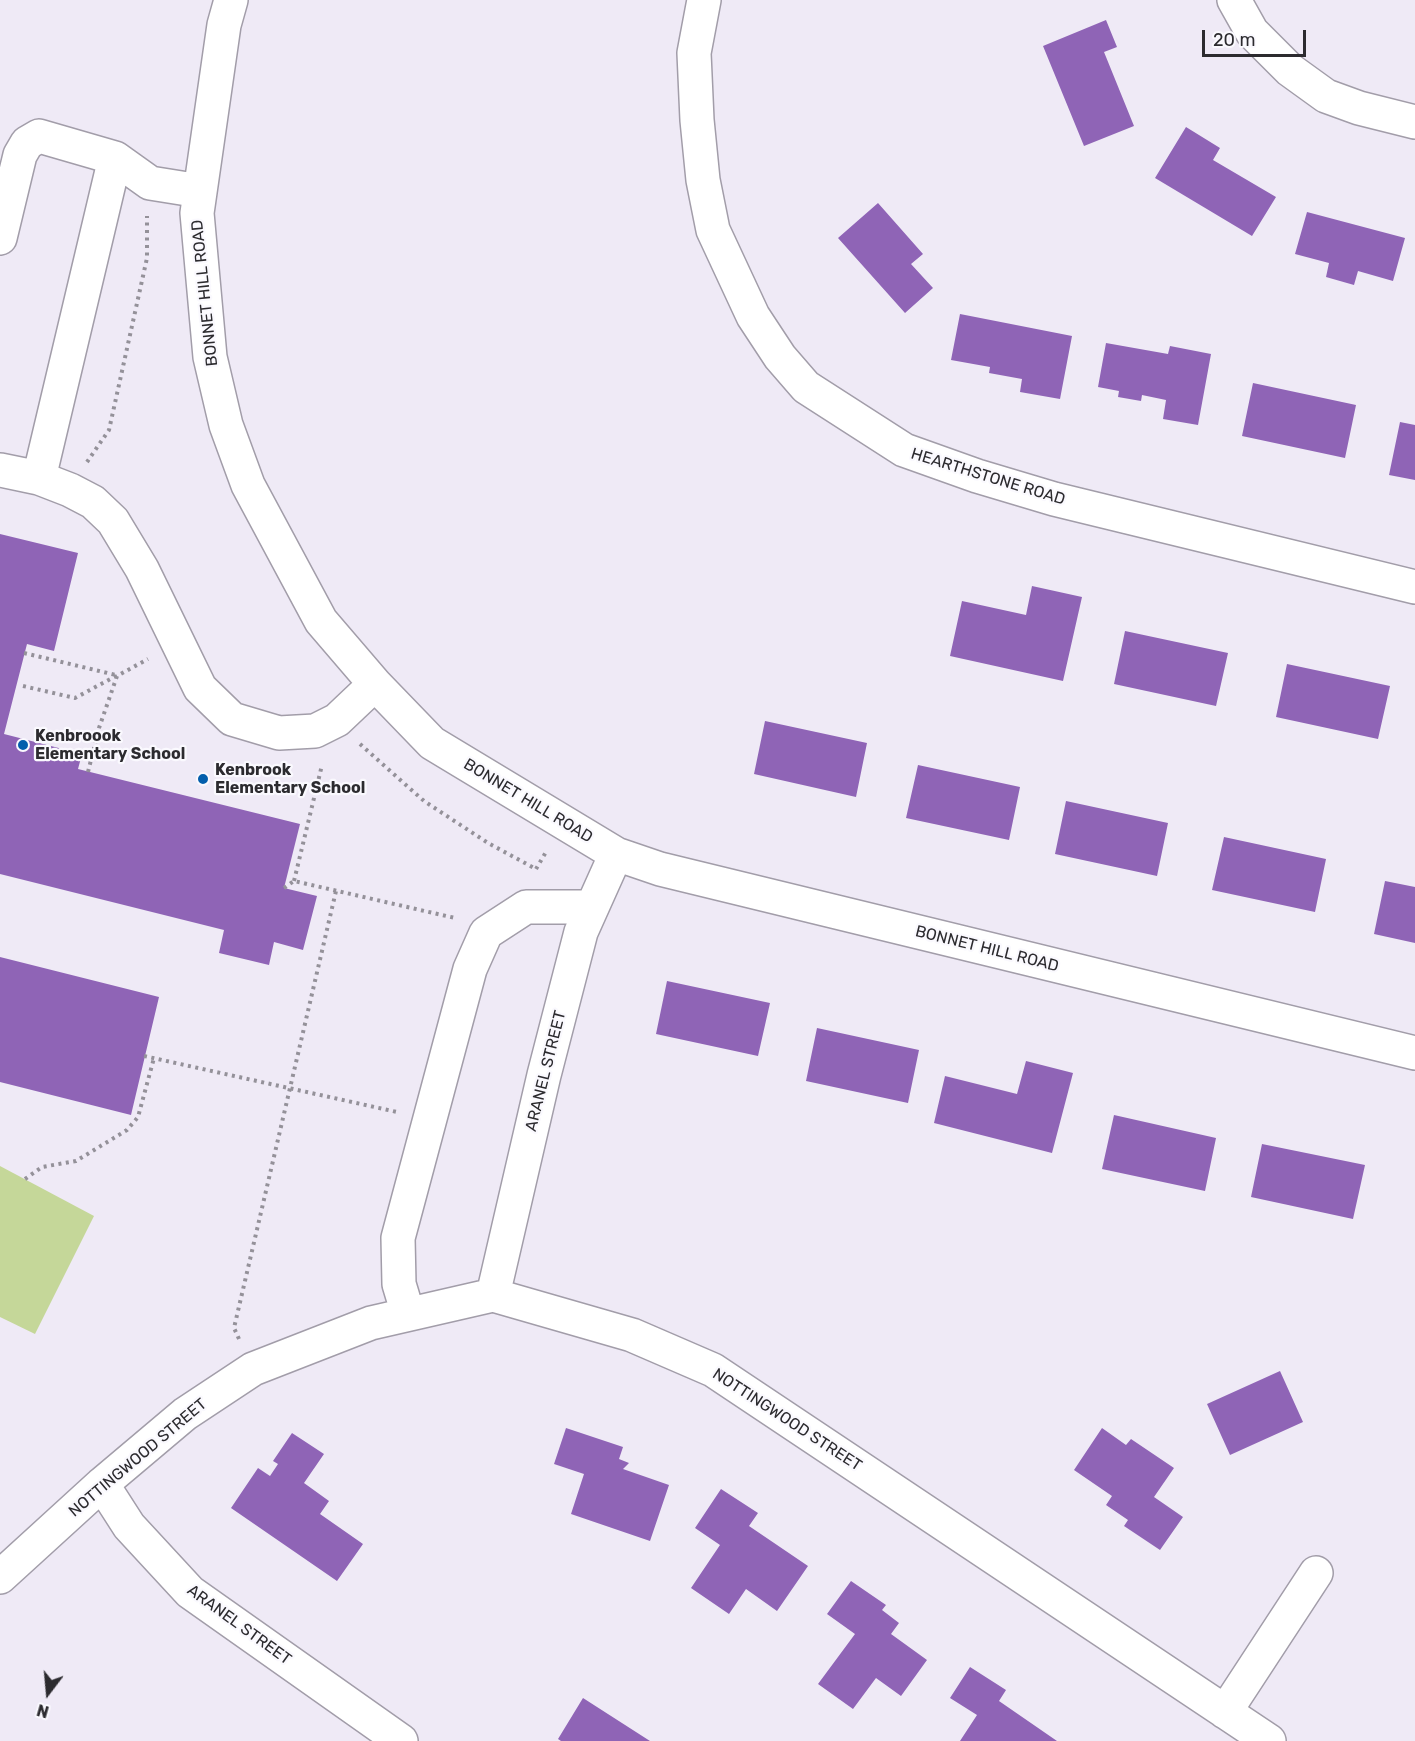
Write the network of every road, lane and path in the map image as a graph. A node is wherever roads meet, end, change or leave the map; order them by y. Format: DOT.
graph roads {
  1 [pos="231,0"];
  2 [pos="704,0"];
  3 [pos="1234,0"];
  4 [pos="1415,122"];
  5 [pos="115,158"];
  6 [pos="150,183"];
  7 [pos="200,191"];
  8 [pos="0,238"];
  9 [pos="0,470"];
  10 [pos="39,478"];
  11 [pos="70,490"];
  12 [pos="1415,587"];
  13 [pos="179,645"];
  14 [pos="24,653"];
  15 [pos="117,676"];
  16 [pos="375,684"];
  17 [pos="23,686"];
  18 [pos="353,741"];
  19 [pos="323,759"];
  20 [pos="88,772"];
  21 [pos="562,823"];
  22 [pos="616,854"];
  23 [pos="536,869"];
  24 [pos="532,875"];
  25 [pos="294,882"];
  26 [pos="284,888"];
  27 [pos="336,891"];
  28 [pos="592,907"];
  29 [pos="459,919"];
  30 [pos="1415,1053"];
  31 [pos="144,1056"];
  32 [pos="154,1058"];
  33 [pos="292,1089"];
  34 [pos="399,1113"];
  35 [pos="25,1179"];
  36 [pos="494,1295"];
  37 [pos="408,1314"];
  38 [pos="253,1369"];
  39 [pos="102,1484"];
  40 [pos="1316,1573"];
  41 [pos="0,1577"];
  42 [pos="1225,1712"];
  43 [pos="401,1741"];
  44 [pos="1269,1741"];
  1 -- 7 [label="street, BONNET HILL ROAD"];
  2 -- 12 [label="street, HEARTHSTONE ROAD"];
  3 -- 4 [label="street"];
  5 -- 6 [label="street"];
  5 -- 8 [label="street"];
  5 -- 10 [label="street"];
  6 -- 7 [label="street"];
  6 -- 11 [label="path"];
  7 -- 16 [label="street, BONNET HILL ROAD"];
  9 -- 10 [label="street"];
  10 -- 11 [label="street"];
  11 -- 13 [label="street"];
  13 -- 15 [label="path"];
  13 -- 16 [label="street"];
  14 -- 15 [label="path"];
  15 -- 17 [label="path"];
  15 -- 20 [label="path"];
  16 -- 21 [label="street, BONNET HILL ROAD"];
  18 -- 23 [label="path"];
  19 -- 25 [label="path"];
  21 -- 22 [label="street, BONNET HILL ROAD"];
  21 -- 23 [label="path"];
  22 -- 28 [label="street, ARANEL STREET"];
  22 -- 30 [label="street, BONNET HILL ROAD"];
  23 -- 24 [label="path"];
  25 -- 26 [label="path"];
  25 -- 27 [label="path"];
  27 -- 29 [label="path"];
  27 -- 33 [label="path"];
  28 -- 36 [label="street, ARANEL STREET"];
  28 -- 37 [label="street"];
  31 -- 32 [label="path"];
  32 -- 33 [label="path"];
  32 -- 35 [label="path"];
  33 -- 34 [label="path"];
  33 -- 38 [label="path"];
  36 -- 37 [label="street, NOTTINGWOOD STREET"];
  36 -- 42 [label="street, NOTTINGWOOD STREET"];
  37 -- 38 [label="street, NOTTINGWOOD STREET"];
  38 -- 39 [label="street, NOTTINGWOOD STREET"];
  39 -- 41 [label="street, NOTTINGWOOD STREET"];
  39 -- 43 [label="street, ARANEL STREET"];
  40 -- 42 [label="street"];
  42 -- 44 [label="street, NOTTINGWOOD STREET"];
}
